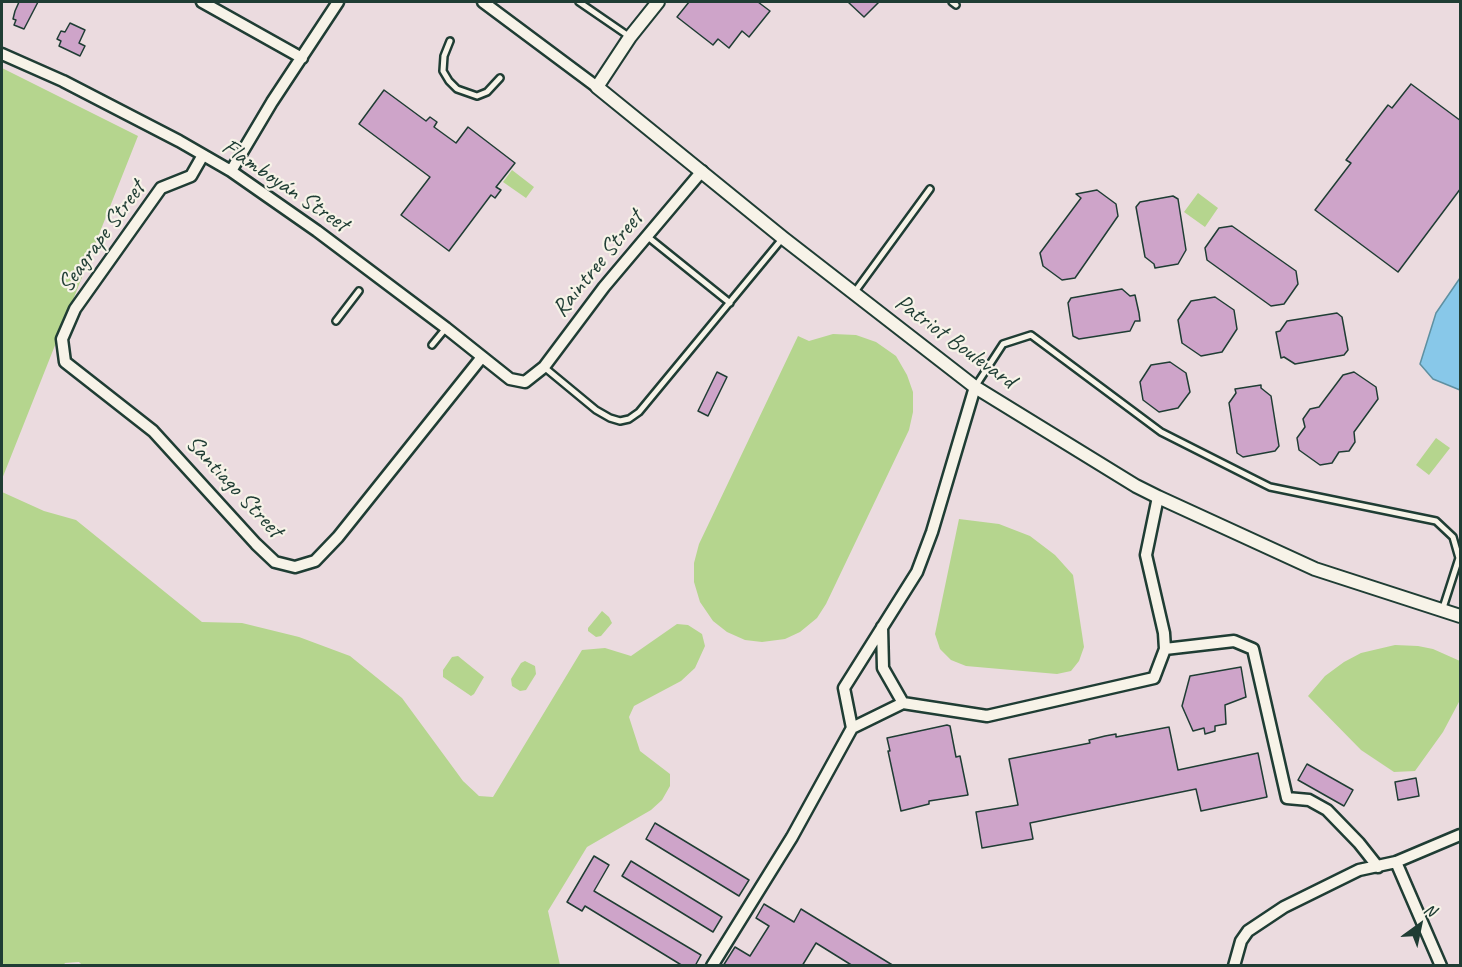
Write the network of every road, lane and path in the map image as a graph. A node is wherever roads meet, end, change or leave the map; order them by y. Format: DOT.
graph roads {
  1 [pos="202,2"];
  2 [pos="338,2"];
  3 [pos="483,2"];
  4 [pos="579,2"];
  5 [pos="658,2"];
  6 [pos="630,37"];
  7 [pos="450,41"];
  8 [pos="2,54"];
  9 [pos="302,58"];
  10 [pos="500,78"];
  11 [pos="597,87"];
  12 [pos="203,155"];
  13 [pos="231,171"];
  14 [pos="702,171"];
  15 [pos="930,189"];
  16 [pos="648,237"];
  17 [pos="783,238"];
  18 [pos="359,291"];
  19 [pos="854,293"];
  20 [pos="730,303"];
  21 [pos="336,321"];
  22 [pos="446,328"];
  23 [pos="432,345"];
  24 [pos="482,357"];
  25 [pos="65,362"];
  26 [pos="544,367"];
  27 [pos="525,382"];
  28 [pos="975,387"];
  29 [pos="1158,497"];
  30 [pos="1442,611"];
  31 [pos="1461,616"];
  32 [pos="882,627"];
  33 [pos="1165,649"];
  34 [pos="903,703"];
  35 [pos="852,728"];
  36 [pos="1461,835"];
  37 [pos="1396,862"];
  38 [pos="1378,867"];
  39 [pos="712,966"];
  40 [pos="1234,966"];
  41 [pos="1441,966"];
  1 -- 9 [label="street"];
  2 -- 9 [label="street"];
  3 -- 11 [label="street, Patriot Boulevard"];
  4 -- 6 [label="lane"];
  5 -- 6 [label="street"];
  6 -- 11 [label="street"];
  7 -- 10 [label="lane"];
  8 -- 12 [label="street, Flamboyán Street"];
  9 -- 13 [label="street"];
  11 -- 14 [label="street, Patriot Boulevard"];
  12 -- 13 [label="street, Flamboyán Street"];
  12 -- 25 [label="street, Seagrape Street"];
  13 -- 22 [label="street, Flamboyán Street"];
  14 -- 16 [label="street, Raintree Street"];
  14 -- 17 [label="street, Patriot Boulevard"];
  15 -- 19 [label="lane"];
  16 -- 20 [label="lane"];
  16 -- 26 [label="street, Raintree Street"];
  17 -- 19 [label="street, Patriot Boulevard"];
  17 -- 20 [label="lane"];
  18 -- 21 [label="lane"];
  19 -- 28 [label="street, Patriot Boulevard"];
  20 -- 26 [label="lane"];
  22 -- 23 [label="lane"];
  22 -- 24 [label="street, Flamboyán Street"];
  24 -- 25 [label="street, Santiago Street"];
  24 -- 27 [label="street, Flamboyán Street"];
  26 -- 27 [label="street, Raintree Street"];
  28 -- 29 [label="street, Patriot Boulevard"];
  28 -- 30 [label="lane"];
  28 -- 32 [label="street"];
  29 -- 30 [label="street, Patriot Boulevard"];
  29 -- 33 [label="street"];
  30 -- 31 [label="street, Patriot Boulevard"];
  32 -- 34 [label="street"];
  32 -- 35 [label="street"];
  33 -- 34 [label="street"];
  33 -- 38 [label="street"];
  34 -- 35 [label="street"];
  35 -- 39 [label="street"];
  36 -- 37 [label="street"];
  37 -- 38 [label="street"];
  37 -- 41 [label="street"];
  38 -- 40 [label="street"];
}
